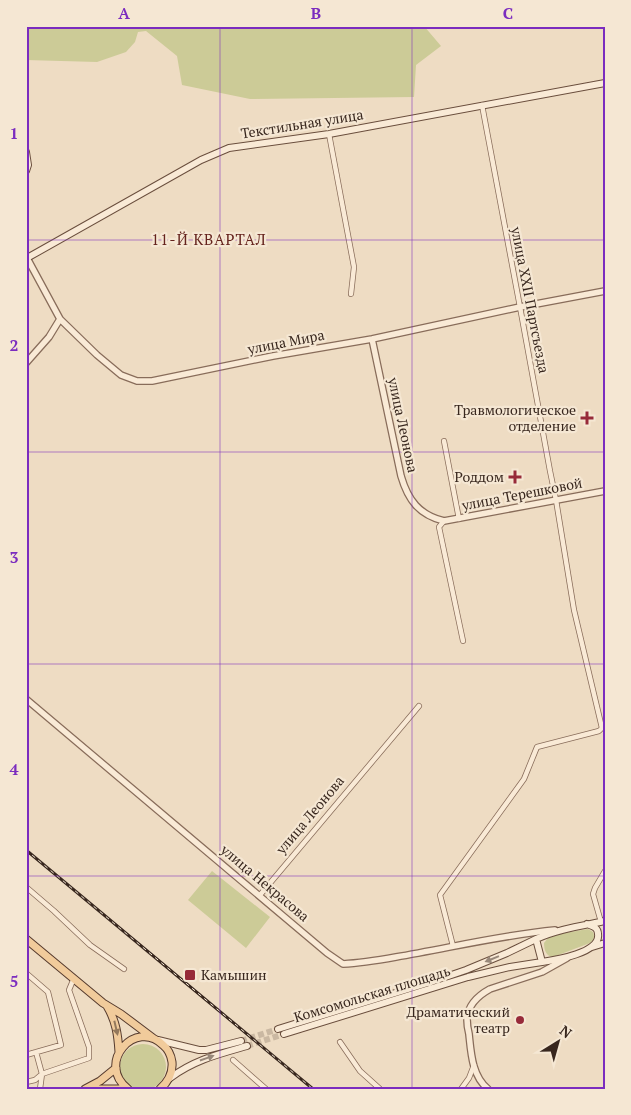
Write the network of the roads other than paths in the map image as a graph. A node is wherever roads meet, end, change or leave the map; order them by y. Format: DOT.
graph roads {
  1 [pos="605,83"];
  2 [pos="482,105"];
  3 [pos="329,134"];
  4 [pos="26,152"];
  5 [pos="26,171"];
  6 [pos="26,258"];
  7 [pos="605,291"];
  8 [pos="351,294"];
  9 [pos="520,307"];
  10 [pos="60,319"];
  11 [pos="372,339"];
  12 [pos="26,363"];
  13 [pos="444,441"];
  14 [pos="605,491"];
  15 [pos="556,500"];
  16 [pos="459,519"];
  17 [pos="444,521"];
  18 [pos="463,641"];
  19 [pos="26,700"];
  20 [pos="419,706"];
  21 [pos="605,871"];
  22 [pos="26,887"];
  23 [pos="260,895"];
  24 [pos="603,922"];
  25 [pos="587,924"];
  26 [pos="558,930"];
  27 [pos="529,933"];
  28 [pos="536,938"];
  29 [pos="27,943"];
  30 [pos="605,943"];
  31 [pos="453,946"];
  32 [pos="591,948"];
  33 [pos="571,956"];
  34 [pos="542,962"];
  35 [pos="124,969"];
  36 [pos="542,972"];
  37 [pos="26,973"];
  38 [pos="74,978"];
  39 [pos="107,1006"];
  40 [pos="278,1029"];
  41 [pos="284,1034"];
  42 [pos="154,1039"];
  43 [pos="241,1041"];
  44 [pos="340,1042"];
  45 [pos="247,1046"];
  46 [pos="36,1052"];
  47 [pos="119,1052"];
  48 [pos="26,1054"];
  49 [pos="233,1060"];
  50 [pos="474,1065"];
  51 [pos="116,1068"];
  52 [pos="42,1074"];
  53 [pos="26,1082"];
  54 [pos="168,1083"];
  55 [pos="40,1089"];
  56 [pos="85,1089"];
  57 [pos="97,1089"];
  58 [pos="119,1089"];
  59 [pos="128,1089"];
  60 [pos="160,1089"];
  61 [pos="266,1089"];
  62 [pos="380,1089"];
  63 [pos="461,1089"];
  64 [pos="488,1089"];
  1 -- 2 [label="main road, Текстильная улица"];
  2 -- 3 [label="main road, Текстильная улица"];
  2 -- 9 [label="street, улица XXII Партсъезда"];
  3 -- 6 [label="main road, Текстильная улица"];
  3 -- 8 [label="street"];
  4 -- 5 [label="main road"];
  6 -- 10 [label="street, улица Мира"];
  7 -- 9 [label="street, улица Мира"];
  9 -- 11 [label="street, улица Мира"];
  9 -- 15 [label="street, улица XXII Партсъезда"];
  10 -- 11 [label="street, улица Мира"];
  10 -- 12 [label="street"];
  11 -- 17 [label="street, улица Леонова"];
  13 -- 16 [label="street"];
  14 -- 15 [label="street, улица Терешковой"];
  15 -- 16 [label="street, улица Терешковой"];
  15 -- 31 [label="street, улица XXII Партсъезда"];
  16 -- 17 [label="street, улица Терешковой"];
  17 -- 18 [label="street"];
  19 -- 23 [label="street, улица Некрасова"];
  20 -- 23 [label="street, улица Леонова"];
  21 -- 24 [label="street"];
  22 -- 35 [label="street"];
  23 -- 31 [label="street, улица Некрасова"];
  24 -- 25 [label="main road"];
  25 -- 26 [label="main road"];
  25 -- 32 [label="main road"];
  26 -- 27 [label="street, улица Некрасова"];
  26 -- 28 [label="main road"];
  27 -- 28 [label="street"];
  27 -- 31 [label="street, улица Некрасова"];
  28 -- 34 [label="main road"];
  28 -- 40 [label="main road, one-way"];
  29 -- 38 [label="main road"];
  30 -- 32 [label="main road"];
  32 -- 33 [label="main road"];
  33 -- 34 [label="main road"];
  33 -- 36 [label="street"];
  34 -- 36 [label="street"];
  34 -- 41 [label="main road, Комсомольская площадь"];
  36 -- 50 [label="street"];
  37 -- 46 [label="street"];
  38 -- 39 [label="main road"];
  38 -- 52 [label="street"];
  39 -- 42 [label="main road"];
  39 -- 47 [label="main road, one-way"];
  42 -- 43 [label="main road"];
  42 -- 47 [label="main road"];
  42 -- 54 [label="main road"];
  44 -- 62 [label="street"];
  54 -- 45 [label="main road, one-way"];
  46 -- 48 [label="street"];
  46 -- 52 [label="street"];
  47 -- 51 [label="main road"];
  49 -- 61 [label="street"];
  50 -- 63 [label="street"];
  50 -- 64 [label="street"];
  51 -- 56 [label="main road"];
  51 -- 59 [label="main road"];
  52 -- 53 [label="street"];
  52 -- 55 [label="street"];
  54 -- 60 [label="main road"];
  57 -- 58 [label="main road"];
}
